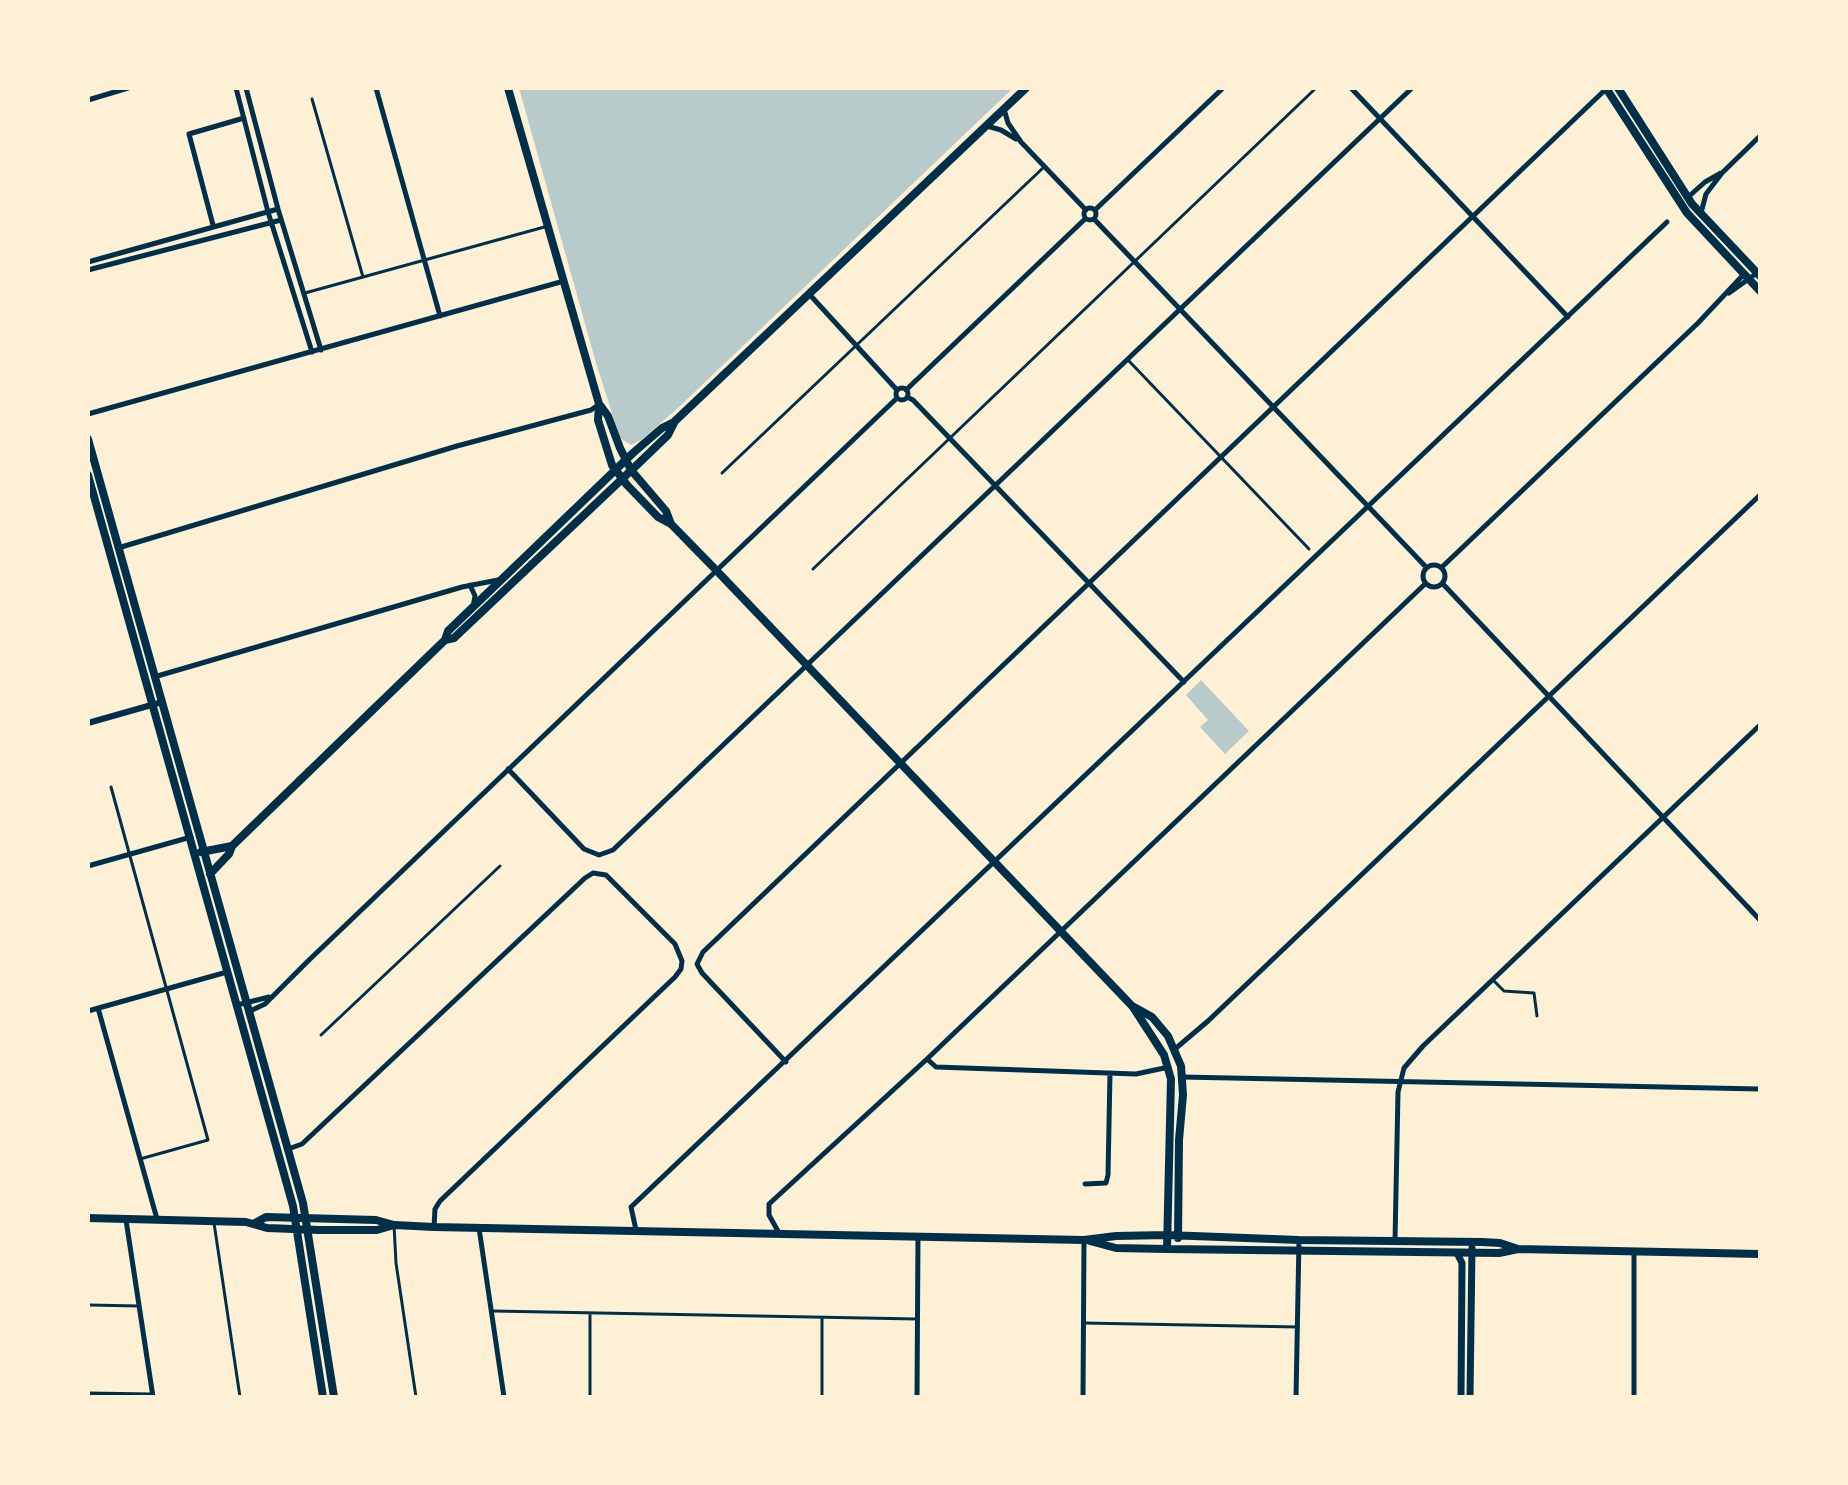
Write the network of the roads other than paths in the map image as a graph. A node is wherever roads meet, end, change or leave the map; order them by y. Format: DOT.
graph roads {
  1 [pos="128,88"];
  2 [pos="236,88"];
  3 [pos="246,88"];
  4 [pos="376,88"];
  5 [pos="508,88"];
  6 [pos="1026,88"];
  7 [pos="1223,88"];
  8 [pos="1316,88"];
  9 [pos="1351,88"];
  10 [pos="1412,88"];
  11 [pos="1606,88"];
  12 [pos="1618,88"];
  13 [pos="312,99"];
  14 [pos="88,100"];
  15 [pos="1004,109"];
  16 [pos="244,118"];
  17 [pos="1380,119"];
  18 [pos="987,126"];
  19 [pos="1760,136"];
  20 [pos="1021,142"];
  21 [pos="1044,167"];
  22 [pos="1722,173"];
  23 [pos="1688,197"];
  24 [pos="1682,206"];
  25 [pos="278,209"];
  26 [pos="1086,210"];
  27 [pos="1095,210"];
  28 [pos="268,212"];
  29 [pos="1701,214"];
  30 [pos="1473,216"];
  31 [pos="1085,219"];
  32 [pos="1094,219"];
  33 [pos="281,220"];
  34 [pos="1667,222"];
  35 [pos="271,223"];
  36 [pos="213,225"];
  37 [pos="548,226"];
  38 [pos="424,260"];
  39 [pos="1134,261"];
  40 [pos="88,262"];
  41 [pos="88,270"];
  42 [pos="1752,274"];
  43 [pos="363,277"];
  44 [pos="564,281"];
  45 [pos="1760,291"];
  46 [pos="304,293"];
  47 [pos="810,295"];
  48 [pos="1181,310"];
  49 [pos="440,316"];
  50 [pos="1568,317"];
  51 [pos="856,345"];
  52 [pos="321,350"];
  53 [pos="312,352"];
  54 [pos="1128,360"];
  55 [pos="897,390"];
  56 [pos="906,390"];
  57 [pos="907,397"];
  58 [pos="897,398"];
  59 [pos="599,404"];
  60 [pos="1274,408"];
  61 [pos="88,414"];
  62 [pos="674,422"];
  63 [pos="948,438"];
  64 [pos="88,439"];
  65 [pos="1222,457"];
  66 [pos="626,460"];
  67 [pos="631,470"];
  68 [pos="615,471"];
  69 [pos="722,473"];
  70 [pos="88,475"];
  71 [pos="622,479"];
  72 [pos="995,486"];
  73 [pos="1760,495"];
  74 [pos="1369,507"];
  75 [pos="671,524"];
  76 [pos="1309,549"];
  77 [pos="114,550"];
  78 [pos="1426,567"];
  79 [pos="1442,567"];
  80 [pos="813,569"];
  81 [pos="716,570"];
  82 [pos="501,580"];
  83 [pos="1089,584"];
  84 [pos="1425,584"];
  85 [pos="1443,584"];
  86 [pos="470,585"];
  87 [pos="473,607"];
  88 [pos="445,640"];
  89 [pos="806,666"];
  90 [pos="150,678"];
  91 [pos="1184,682"];
  92 [pos="1549,696"];
  93 [pos="157,704"];
  94 [pos="88,723"];
  95 [pos="1760,725"];
  96 [pos="899,764"];
  97 [pos="508,769"];
  98 [pos="111,787"];
  99 [pos="1662,819"];
  100 [pos="195,836"];
  101 [pos="232,846"];
  102 [pos="204,852"];
  103 [pos="130,854"];
  104 [pos="194,854"];
  105 [pos="994,863"];
  106 [pos="88,866"];
  107 [pos="500,866"];
  108 [pos="210,874"];
  109 [pos="1760,920"];
  110 [pos="1059,931"];
  111 [pos="227,972"];
  112 [pos="1493,980"];
  113 [pos="167,989"];
  114 [pos="270,997"];
  115 [pos="244,1006"];
  116 [pos="1133,1007"];
  117 [pos="98,1008"];
  118 [pos="88,1011"];
  119 [pos="1537,1016"];
  120 [pos="321,1035"];
  121 [pos="1175,1049"];
  122 [pos="927,1059"];
  123 [pos="786,1062"];
  124 [pos="1169,1067"];
  125 [pos="1110,1073"];
  126 [pos="1182,1077"];
  127 [pos="1401,1081"];
  128 [pos="1760,1089"];
  129 [pos="288,1149"];
  130 [pos="140,1159"];
  131 [pos="1085,1184"];
  132 [pos="88,1218"];
  133 [pos="296,1218"];
  134 [pos="126,1219"];
  135 [pos="307,1219"];
  136 [pos="157,1220"];
  137 [pos="214,1221"];
  138 [pos="255,1223"];
  139 [pos="394,1225"];
  140 [pos="434,1227"];
  141 [pos="479,1228"];
  142 [pos="298,1229"];
  143 [pos="309,1229"];
  144 [pos="636,1230"];
  145 [pos="779,1233"];
  146 [pos="1167,1235"];
  147 [pos="918,1236"];
  148 [pos="1178,1236"];
  149 [pos="1084,1240"];
  150 [pos="1395,1241"];
  151 [pos="1471,1242"];
  152 [pos="1299,1245"];
  153 [pos="1178,1248"];
  154 [pos="1167,1249"];
  155 [pos="1518,1249"];
  156 [pos="1634,1251"];
  157 [pos="1457,1253"];
  158 [pos="1472,1253"];
  159 [pos="1760,1254"];
  160 [pos="88,1305"];
  161 [pos="139,1306"];
  162 [pos="491,1311"];
  163 [pos="590,1313"];
  164 [pos="822,1317"];
  165 [pos="917,1319"];
  166 [pos="1083,1323"];
  167 [pos="1298,1327"];
  168 [pos="88,1394"];
  169 [pos="152,1396"];
  170 [pos="240,1397"];
  171 [pos="323,1397"];
  172 [pos="334,1397"];
  173 [pos="416,1397"];
  174 [pos="504,1397"];
  175 [pos="590,1397"];
  176 [pos="822,1397"];
  177 [pos="917,1397"];
  178 [pos="1083,1397"];
  179 [pos="1296,1397"];
  180 [pos="1461,1397"];
  181 [pos="1470,1397"];
  182 [pos="1634,1397"];
  1 -- 14 [label="street"];
  2 -- 16 [label="street"];
  3 -- 25 [label="street"];
  4 -- 38 [label="street"];
  5 -- 37 [label="main road"];
  6 -- 15 [label="main road"];
  7 -- 27 [label="street"];
  8 -- 39 [label="lane"];
  9 -- 17 [label="street"];
  10 -- 17 [label="street"];
  11 -- 24 [label="main road"];
  11 -- 30 [label="street"];
  12 -- 23 [label="main road"];
  13 -- 43 [label="lane"];
  15 -- 18 [label="main road"];
  15 -- 20 [label="street"];
  16 -- 28 [label="street"];
  16 -- 36 [label="street"];
  17 -- 30 [label="street"];
  17 -- 48 [label="street"];
  18 -- 20 [label="street"];
  18 -- 47 [label="main road"];
  19 -- 22 [label="street"];
  20 -- 21 [label="street"];
  21 -- 26 [label="street"];
  21 -- 51 [label="lane"];
  22 -- 23 [label="street"];
  22 -- 29 [label="street"];
  23 -- 24 [label="street"];
  23 -- 29 [label="main road"];
  24 -- 42 [label="main road"];
  25 -- 28 [label="street"];
  25 -- 33 [label="street"];
  26 -- 27 [label="street"];
  26 -- 31 [label="street"];
  27 -- 32 [label="street"];
  28 -- 35 [label="street"];
  28 -- 36 [label="street"];
  29 -- 42 [label="main road"];
  30 -- 50 [label="street"];
  30 -- 60 [label="street"];
  31 -- 32 [label="street"];
  31 -- 56 [label="street"];
  32 -- 39 [label="street"];
  33 -- 35 [label="street"];
  33 -- 46 [label="street"];
  34 -- 50 [label="street"];
  35 -- 41 [label="street"];
  35 -- 53 [label="street"];
  36 -- 40 [label="street"];
  37 -- 38 [label="lane"];
  37 -- 44 [label="main road"];
  38 -- 43 [label="lane"];
  38 -- 49 [label="street"];
  39 -- 48 [label="street"];
  39 -- 63 [label="lane"];
  42 -- 45 [label="main road"];
  42 -- 79 [label="street"];
  43 -- 46 [label="lane"];
  44 -- 49 [label="street"];
  44 -- 59 [label="main road"];
  46 -- 52 [label="street"];
  47 -- 51 [label="street"];
  47 -- 62 [label="main road"];
  48 -- 54 [label="street"];
  48 -- 60 [label="street"];
  49 -- 52 [label="street"];
  50 -- 74 [label="street"];
  51 -- 55 [label="street"];
  51 -- 69 [label="lane"];
  52 -- 53 [label="street"];
  53 -- 61 [label="street"];
  54 -- 65 [label="lane"];
  54 -- 72 [label="street"];
  55 -- 56 [label="street"];
  55 -- 58 [label="street"];
  56 -- 57 [label="street"];
  57 -- 58 [label="street"];
  57 -- 63 [label="street"];
  58 -- 81 [label="street"];
  59 -- 66 [label="main road"];
  59 -- 68 [label="main road"];
  59 -- 77 [label="street"];
  60 -- 65 [label="street"];
  60 -- 74 [label="street"];
  62 -- 66 [label="main road"];
  62 -- 67 [label="main road"];
  63 -- 72 [label="street"];
  63 -- 80 [label="lane"];
  64 -- 77 [label="main road"];
  65 -- 76 [label="lane"];
  65 -- 83 [label="street"];
  66 -- 67 [label="main road"];
  66 -- 68 [label="main road"];
  67 -- 71 [label="main road"];
  67 -- 75 [label="main road"];
  68 -- 71 [label="main road"];
  68 -- 82 [label="main road"];
  70 -- 77 [label="main road"];
  71 -- 75 [label="main road"];
  71 -- 88 [label="main road"];
  72 -- 83 [label="street"];
  72 -- 89 [label="street"];
  73 -- 92 [label="street"];
  74 -- 78 [label="street"];
  74 -- 91 [label="street"];
  75 -- 81 [label="main road"];
  77 -- 90 [label="main road"];
  78 -- 79 [label="street"];
  78 -- 84 [label="street"];
  79 -- 85 [label="street"];
  81 -- 89 [label="main road"];
  81 -- 97 [label="street"];
  82 -- 86 [label="street"];
  82 -- 87 [label="main road"];
  83 -- 91 [label="street"];
  83 -- 96 [label="street"];
  84 -- 85 [label="street"];
  84 -- 110 [label="street"];
  85 -- 92 [label="street"];
  86 -- 87 [label="street"];
  86 -- 90 [label="street"];
  87 -- 88 [label="main road"];
  88 -- 101 [label="main road"];
  89 -- 96 [label="main road"];
  89 -- 97 [label="street"];
  90 -- 93 [label="main road"];
  91 -- 105 [label="street"];
  92 -- 99 [label="street"];
  92 -- 121 [label="street"];
  93 -- 94 [label="street"];
  93 -- 100 [label="main road"];
  95 -- 99 [label="street"];
  96 -- 105 [label="main road"];
  96 -- 123 [label="street"];
  97 -- 114 [label="street"];
  98 -- 103 [label="lane"];
  99 -- 109 [label="street"];
  99 -- 112 [label="street"];
  100 -- 102 [label="main road"];
  100 -- 103 [label="street"];
  100 -- 104 [label="main road"];
  101 -- 102 [label="main road"];
  101 -- 108 [label="main road"];
  102 -- 104 [label="main road"];
  102 -- 108 [label="main road"];
  103 -- 106 [label="street"];
  103 -- 113 [label="lane"];
  104 -- 111 [label="main road"];
  105 -- 110 [label="main road"];
  105 -- 123 [label="street"];
  107 -- 120 [label="lane"];
  108 -- 115 [label="main road"];
  110 -- 116 [label="main road"];
  110 -- 122 [label="street"];
  111 -- 113 [label="street"];
  111 -- 115 [label="main road"];
  112 -- 119 [label="lane"];
  112 -- 127 [label="street"];
  113 -- 117 [label="street"];
  113 -- 130 [label="lane"];
  114 -- 115 [label="street"];
  114 -- 115 [label="street"];
  115 -- 129 [label="main road"];
  115 -- 133 [label="main road"];
  116 -- 121 [label="main road"];
  116 -- 124 [label="main road"];
  117 -- 118 [label="street"];
  117 -- 130 [label="street"];
  121 -- 126 [label="main road"];
  122 -- 125 [label="street"];
  122 -- 145 [label="street"];
  123 -- 144 [label="street"];
  124 -- 125 [label="street"];
  124 -- 146 [label="main road"];
  125 -- 131 [label="street"];
  126 -- 127 [label="street"];
  126 -- 148 [label="main road"];
  127 -- 128 [label="street"];
  127 -- 150 [label="street"];
  129 -- 135 [label="main road"];
  129 -- 140 [label="street"];
  130 -- 136 [label="street"];
  132 -- 134 [label="main road"];
  133 -- 135 [label="main road"];
  133 -- 138 [label="main road"];
  133 -- 142 [label="main road"];
  134 -- 136 [label="main road"];
  134 -- 161 [label="street"];
  135 -- 139 [label="main road"];
  135 -- 143 [label="main road"];
  136 -- 137 [label="main road"];
  137 -- 138 [label="main road"];
  137 -- 170 [label="lane"];
  138 -- 142 [label="main road"];
  139 -- 140 [label="main road"];
  139 -- 143 [label="main road"];
  139 -- 173 [label="lane"];
  140 -- 141 [label="main road"];
  141 -- 144 [label="main road"];
  141 -- 162 [label="street"];
  142 -- 143 [label="main road"];
  142 -- 171 [label="main road"];
  143 -- 172 [label="main road"];
  144 -- 145 [label="main road"];
  145 -- 147 [label="main road"];
  146 -- 148 [label="main road"];
  146 -- 149 [label="main road"];
  146 -- 154 [label="main road"];
  147 -- 149 [label="main road"];
  147 -- 165 [label="street"];
  148 -- 152 [label="main road"];
  148 -- 153 [label="main road"];
  149 -- 154 [label="main road"];
  149 -- 166 [label="street"];
  150 -- 151 [label="main road"];
  150 -- 152 [label="main road"];
  151 -- 155 [label="main road"];
  151 -- 158 [label="main road"];
  152 -- 153 [label="main road"];
  152 -- 157 [label="main road"];
  152 -- 167 [label="street"];
  153 -- 154 [label="main road"];
  155 -- 156 [label="main road"];
  155 -- 158 [label="main road"];
  156 -- 159 [label="main road"];
  156 -- 182 [label="street"];
  157 -- 158 [label="main road"];
  157 -- 180 [label="main road"];
  158 -- 181 [label="main road"];
  160 -- 161 [label="lane"];
  161 -- 169 [label="street"];
  162 -- 163 [label="lane"];
  162 -- 174 [label="street"];
  163 -- 164 [label="lane"];
  163 -- 175 [label="lane"];
  164 -- 165 [label="lane"];
  164 -- 176 [label="lane"];
  165 -- 177 [label="street"];
  166 -- 167 [label="lane"];
  166 -- 178 [label="street"];
  167 -- 179 [label="street"];
  168 -- 169 [label="street"];
}
